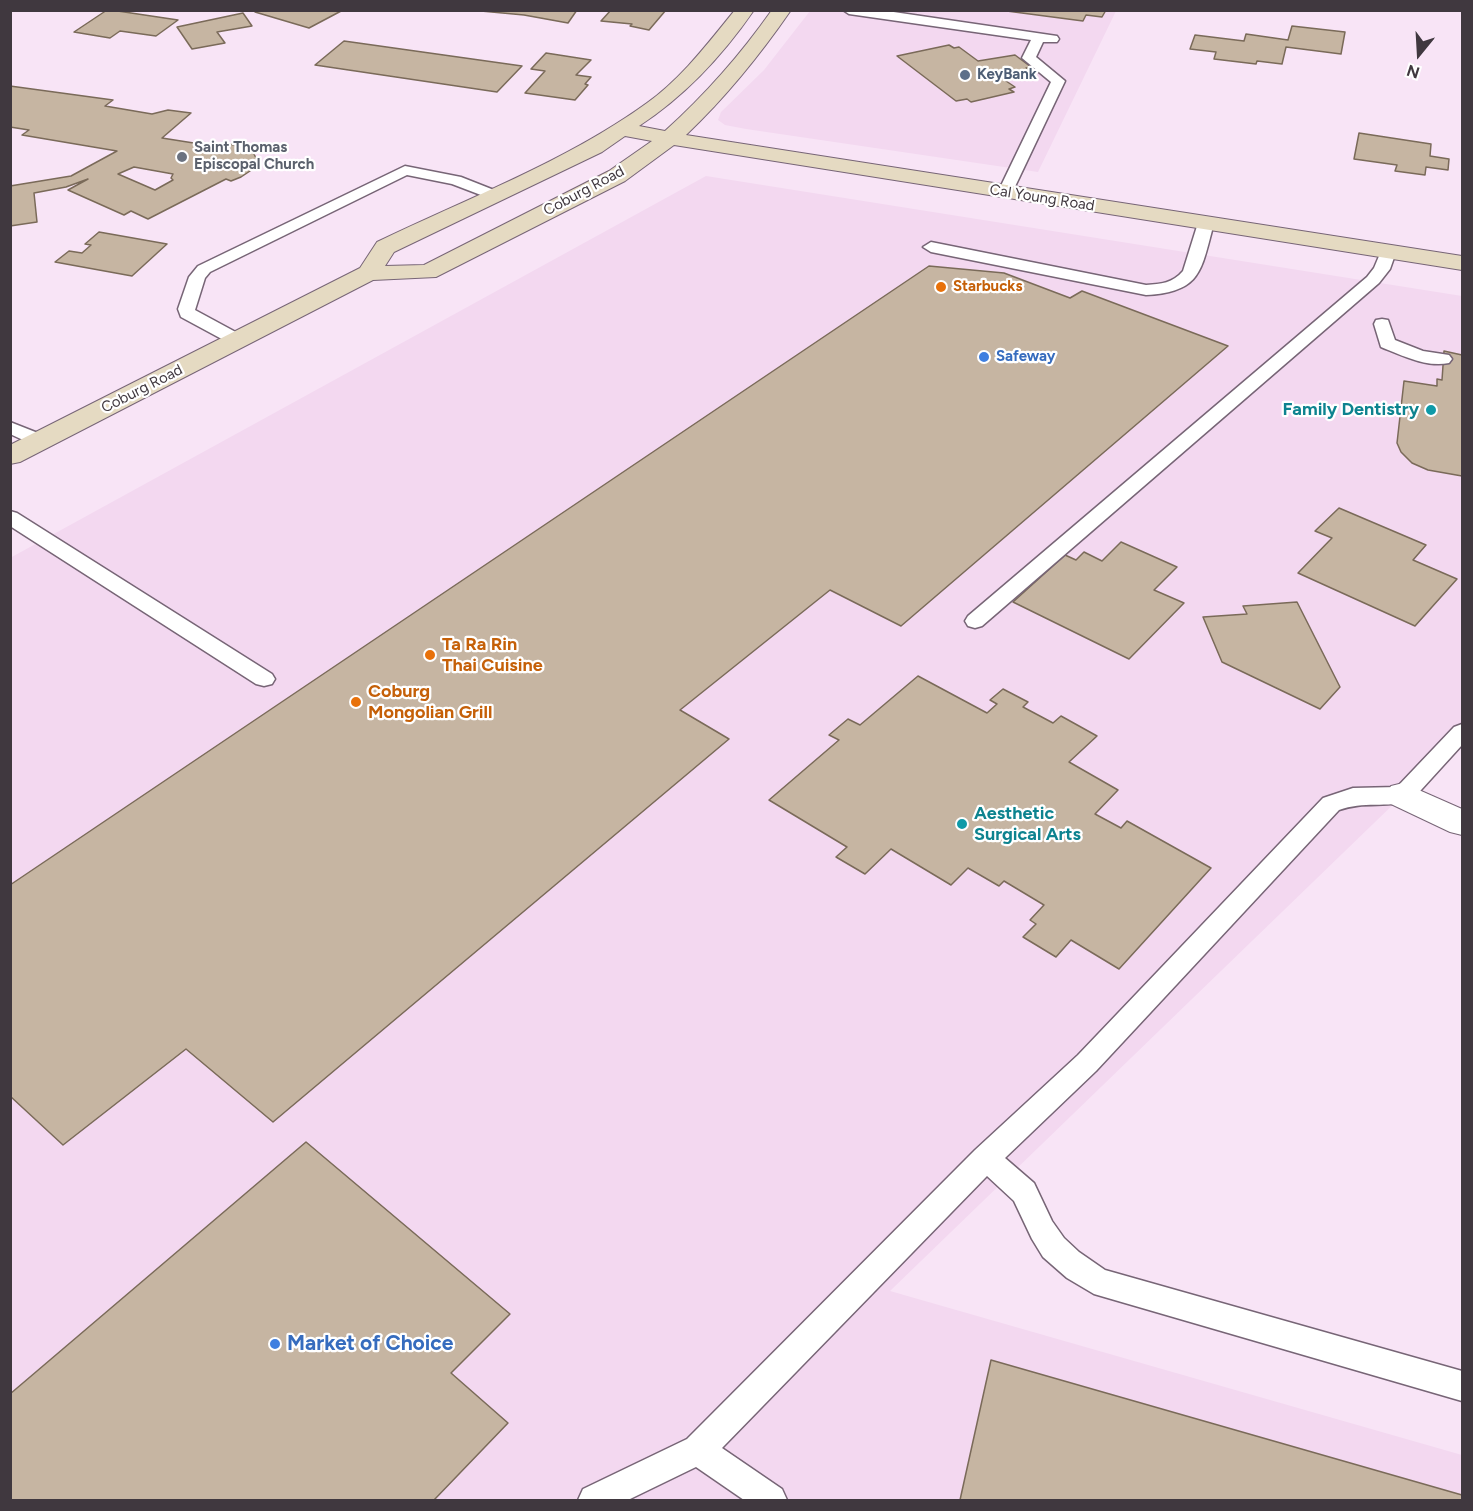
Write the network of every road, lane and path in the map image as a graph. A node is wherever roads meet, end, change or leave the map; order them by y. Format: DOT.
graph roads {
  1 [pos="745,10"];
  2 [pos="782,10"];
  3 [pos="849,10"];
  4 [pos="621,129"];
  5 [pos="669,139"];
  6 [pos="1006,192"];
  7 [pos="494,195"];
  8 [pos="1206,223"];
  9 [pos="931,247"];
  10 [pos="1388,252"];
  11 [pos="1462,263"];
  12 [pos="369,273"];
  13 [pos="1382,324"];
  14 [pos="237,340"];
  15 [pos="1443,359"];
  16 [pos="10,427"];
  17 [pos="41,441"];
  18 [pos="10,456"];
  19 [pos="10,517"];
  20 [pos="975,621"];
  21 [pos="264,679"];
  22 [pos="1462,732"];
  23 [pos="1404,795"];
  24 [pos="1462,823"];
  25 [pos="986,1159"];
  26 [pos="1462,1386"];
  27 [pos="698,1450"];
  28 [pos="594,1500"];
  29 [pos="771,1500"];
  1 -- 4 [label="main road, Coburg Road"];
  2 -- 5 [label="main road, Coburg Road"];
  3 -- 6 [label="lane"];
  4 -- 5 [label="main road, Cal Young Road"];
  4 -- 7 [label="main road, Coburg Road"];
  5 -- 6 [label="main road, Cal Young Road"];
  5 -- 12 [label="main road, Coburg Road"];
  6 -- 8 [label="main road, Cal Young Road"];
  7 -- 12 [label="main road, Coburg Road"];
  7 -- 14 [label="lane"];
  8 -- 9 [label="lane"];
  8 -- 10 [label="main road, Cal Young Road"];
  10 -- 11 [label="main road, Cal Young Road"];
  10 -- 20 [label="lane"];
  12 -- 14 [label="main road, Coburg Road"];
  13 -- 15 [label="lane"];
  14 -- 17 [label="main road, Coburg Road"];
  16 -- 17 [label="lane"];
  17 -- 18 [label="main road, Coburg Road"];
  19 -- 21 [label="lane"];
  22 -- 23 [label="lane"];
  23 -- 24 [label="street"];
  23 -- 25 [label="lane"];
  25 -- 26 [label="lane"];
  25 -- 27 [label="lane"];
  27 -- 28 [label="lane"];
  27 -- 29 [label="lane"];
}
